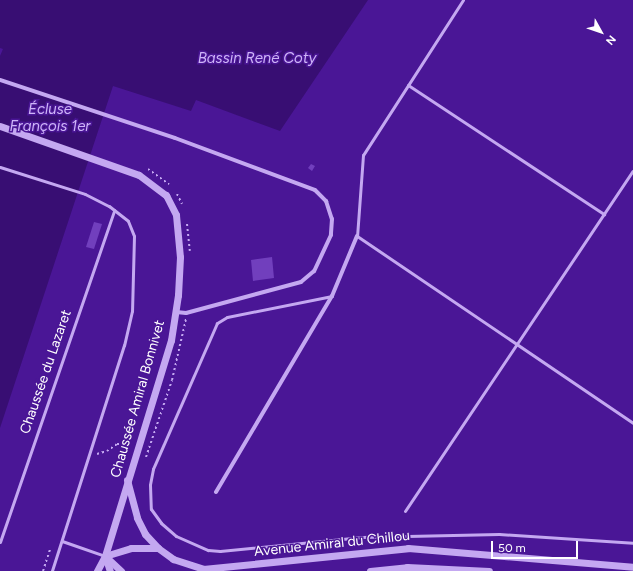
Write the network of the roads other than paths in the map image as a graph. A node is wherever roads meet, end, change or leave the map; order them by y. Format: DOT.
graph roads {
  1 [pos="463,0"];
  2 [pos="0,80"];
  3 [pos="408,85"];
  4 [pos="0,126"];
  5 [pos="0,167"];
  6 [pos="633,171"];
  7 [pos="114,210"];
  8 [pos="604,214"];
  9 [pos="356,236"];
  10 [pos="332,296"];
  11 [pos="176,312"];
  12 [pos="515,344"];
  13 [pos="633,423"];
  14 [pos="128,480"];
  15 [pos="216,492"];
  16 [pos="405,511"];
  17 [pos="62,541"];
  18 [pos="0,542"];
  19 [pos="633,543"];
  20 [pos="158,548"];
  21 [pos="105,556"];
  22 [pos="633,567"];
  23 [pos="52,571"];
  24 [pos="97,571"];
  25 [pos="110,571"];
  26 [pos="121,571"];
  27 [pos="370,571"];
  28 [pos="489,571"];
  1 -- 3 [label="lane"];
  2 -- 11 [label="street"];
  3 -- 8 [label="lane"];
  3 -- 9 [label="lane"];
  4 -- 11 [label="street, Chaussée Amiral Bonnivet"];
  5 -- 7 [label="lane"];
  6 -- 8 [label="lane"];
  7 -- 17 [label="lane"];
  7 -- 18 [label="lane, Chaussée du Lazaret"];
  8 -- 12 [label="lane"];
  9 -- 10 [label="street"];
  9 -- 12 [label="lane"];
  10 -- 15 [label="street"];
  10 -- 19 [label="lane"];
  11 -- 14 [label="street, Chaussée Amiral Bonnivet"];
  12 -- 13 [label="lane"];
  12 -- 16 [label="lane"];
  14 -- 20 [label="street, Avenue Amiral du Chillou"];
  14 -- 21 [label="street, Chaussée Amiral Bonnivet"];
  17 -- 21 [label="lane"];
  17 -- 23 [label="lane"];
  20 -- 21 [label="street"];
  20 -- 22 [label="street, Avenue Amiral du Chillou"];
  21 -- 24 [label="street"];
  21 -- 25 [label="street"];
  21 -- 26 [label="street"];
  27 -- 28 [label="street"];
}
